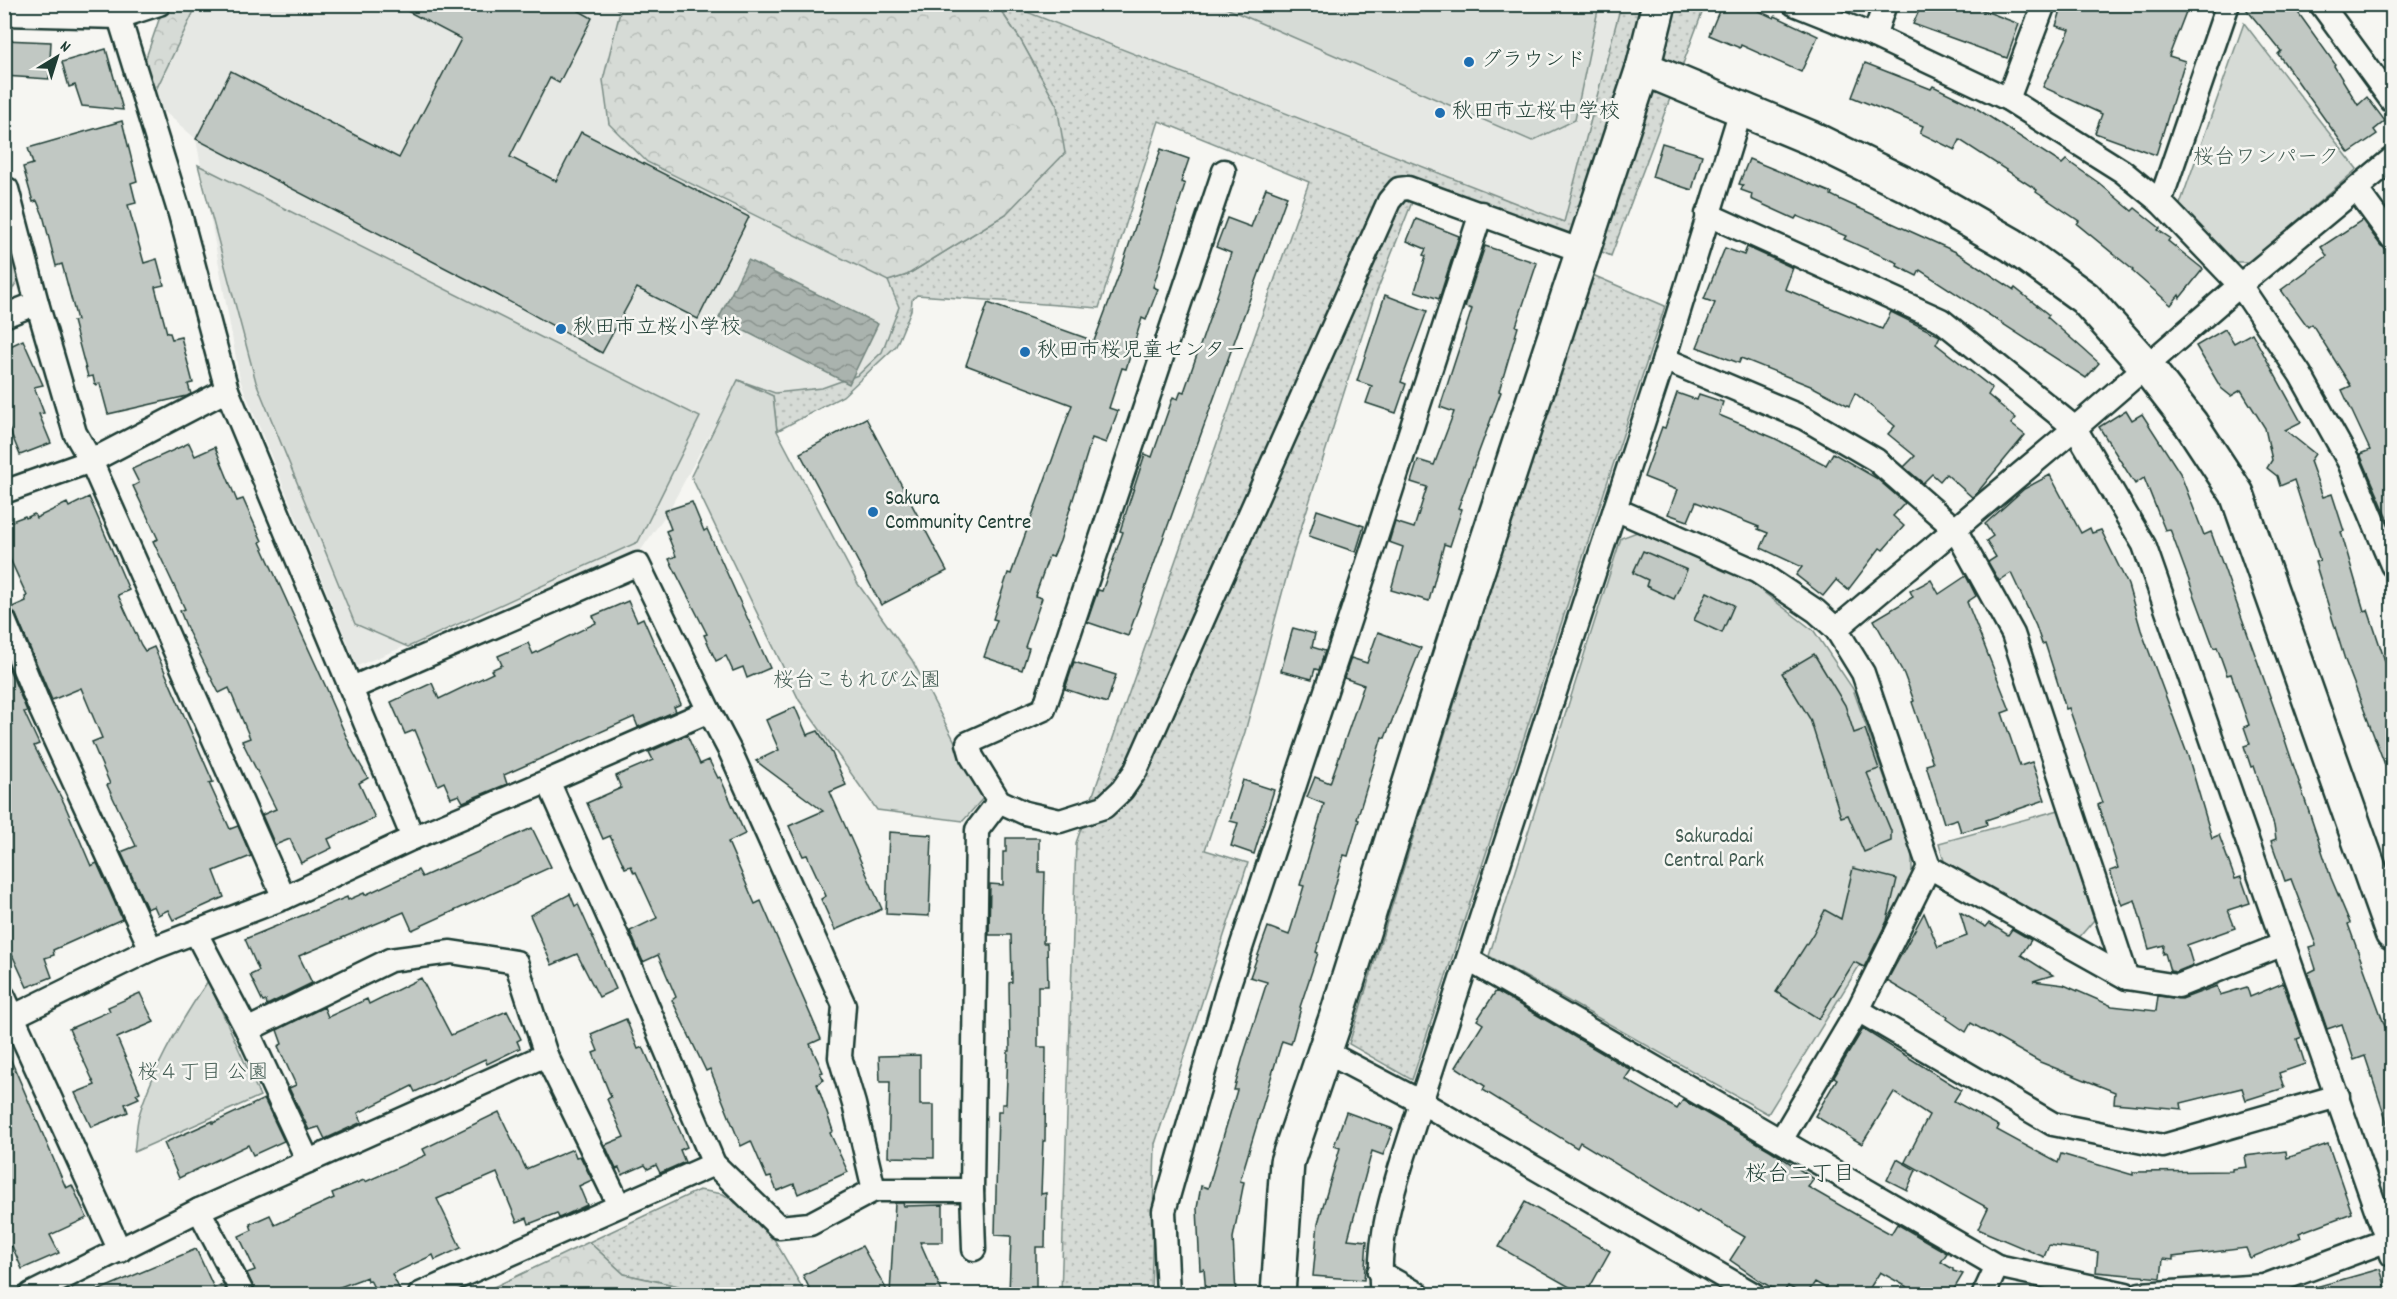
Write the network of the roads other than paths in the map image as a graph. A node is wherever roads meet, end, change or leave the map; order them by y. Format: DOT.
graph roads {
  1 [pos="159,4"];
  2 [pos="1659,4"];
  3 [pos="1794,4"];
  4 [pos="1885,4"];
  5 [pos="2044,4"];
  6 [pos="2228,4"];
  7 [pos="2321,4"];
  8 [pos="4,14"];
  9 [pos="119,17"];
  10 [pos="1874,36"];
  11 [pos="1643,68"];
  12 [pos="2008,99"];
  13 [pos="2392,101"];
  14 [pos="1741,110"];
  15 [pos="2392,159"];
  16 [pos="1224,171"];
  17 [pos="4,189"];
  18 [pos="2357,190"];
  19 [pos="2160,202"];
  20 [pos="1480,213"];
  21 [pos="1707,214"];
  22 [pos="2392,238"];
  23 [pos="1582,251"];
  24 [pos="2241,285"];
  25 [pos="37,303"];
  26 [pos="4,316"];
  27 [pos="1664,358"];
  28 [pos="2146,366"];
  29 [pos="227,390"];
  30 [pos="2075,428"];
  31 [pos="91,461"];
  32 [pos="4,492"];
  33 [pos="1616,509"];
  34 [pos="1955,529"];
  35 [pos="2392,565"];
  36 [pos="4,620"];
  37 [pos="1836,629"];
  38 [pos="352,688"];
  39 [pos="709,711"];
  40 [pos="548,781"];
  41 [pos="999,801"];
  42 [pos="413,838"];
  43 [pos="1929,867"];
  44 [pos="284,898"];
  45 [pos="196,933"];
  46 [pos="2392,933"];
  47 [pos="2284,944"];
  48 [pos="151,949"];
  49 [pos="1469,960"];
  50 [pos="2127,978"];
  51 [pos="1858,1010"];
  52 [pos="7,1012"];
  53 [pos="247,1030"];
  54 [pos="1324,1051"];
  55 [pos="546,1055"];
  56 [pos="2338,1096"];
  57 [pos="1421,1102"];
  58 [pos="1781,1140"];
  59 [pos="308,1161"];
  60 [pos="714,1164"];
  61 [pos="874,1190"];
  62 [pos="972,1190"];
  63 [pos="619,1205"];
  64 [pos="199,1210"];
  65 [pos="2390,1248"];
  66 [pos="974,1249"];
  67 [pos="120,1251"];
  68 [pos="1997,1266"];
  69 [pos="1381,1283"];
  70 [pos="31,1294"];
  71 [pos="243,1294"];
  72 [pos="420,1294"];
  73 [pos="1168,1294"];
  74 [pos="1278,1294"];
  75 [pos="1418,1294"];
  76 [pos="1753,1294"];
  77 [pos="1984,1294"];
  78 [pos="2126,1294"];
  79 [pos="2140,1294"];
  1 -- 9 [label="street"];
  2 -- 11 [label="street"];
  3 -- 10 [label="street"];
  4 -- 10 [label="street"];
  5 -- 12 [label="street"];
  6 -- 19 [label="street"];
  7 -- 13 [label="street"];
  8 -- 9 [label="street"];
  9 -- 29 [label="street"];
  10 -- 12 [label="street"];
  11 -- 14 [label="street"];
  11 -- 23 [label="street"];
  12 -- 19 [label="street"];
  14 -- 21 [label="street"];
  14 -- 28 [label="street"];
  15 -- 18 [label="street"];
  16 -- 41 [label="street"];
  17 -- 25 [label="street"];
  18 -- 22 [label="street"];
  18 -- 24 [label="street"];
  19 -- 24 [label="street"];
  20 -- 23 [label="street"];
  20 -- 41 [label="street"];
  20 -- 73 [label="street"];
  21 -- 27 [label="street"];
  21 -- 30 [label="street"];
  23 -- 54 [label="street"];
  24 -- 28 [label="street"];
  24 -- 35 [label="street"];
  25 -- 26 [label="street"];
  25 -- 31 [label="street"];
  27 -- 33 [label="street"];
  27 -- 34 [label="street"];
  28 -- 30 [label="street"];
  28 -- 46 [label="street"];
  29 -- 31 [label="street"];
  29 -- 38 [label="street"];
  30 -- 34 [label="street"];
  30 -- 47 [label="street"];
  31 -- 32 [label="street"];
  31 -- 44 [label="street"];
  33 -- 37 [label="street"];
  33 -- 49 [label="street"];
  34 -- 37 [label="street"];
  34 -- 50 [label="street"];
  36 -- 48 [label="street"];
  37 -- 43 [label="street"];
  38 -- 39 [label="street"];
  38 -- 42 [label="street"];
  39 -- 40 [label="street"];
  39 -- 61 [label="street"];
  40 -- 42 [label="street"];
  40 -- 60 [label="street"];
  41 -- 62 [label="street"];
  42 -- 44 [label="street"];
  43 -- 50 [label="street"];
  43 -- 51 [label="street"];
  44 -- 45 [label="street"];
  45 -- 48 [label="street"];
  45 -- 53 [label="street"];
  47 -- 50 [label="street"];
  47 -- 56 [label="street"];
  48 -- 52 [label="street"];
  49 -- 57 [label="street"];
  49 -- 58 [label="street"];
  51 -- 56 [label="street"];
  51 -- 58 [label="street"];
  52 -- 67 [label="street"];
  53 -- 55 [label="street"];
  53 -- 59 [label="street"];
  54 -- 57 [label="street"];
  54 -- 74 [label="street"];
  55 -- 59 [label="street"];
  55 -- 63 [label="street"];
  56 -- 65 [label="street"];
  57 -- 69 [label="street"];
  57 -- 76 [label="street"];
  58 -- 68 [label="street"];
  59 -- 64 [label="street"];
  60 -- 61 [label="street"];
  60 -- 63 [label="street"];
  61 -- 62 [label="street"];
  62 -- 66 [label="street"];
  63 -- 72 [label="street"];
  64 -- 67 [label="street"];
  64 -- 71 [label="street"];
  65 -- 79 [label="street"];
  67 -- 70 [label="street"];
  68 -- 77 [label="street"];
  68 -- 78 [label="street"];
  69 -- 75 [label="street"];
}
